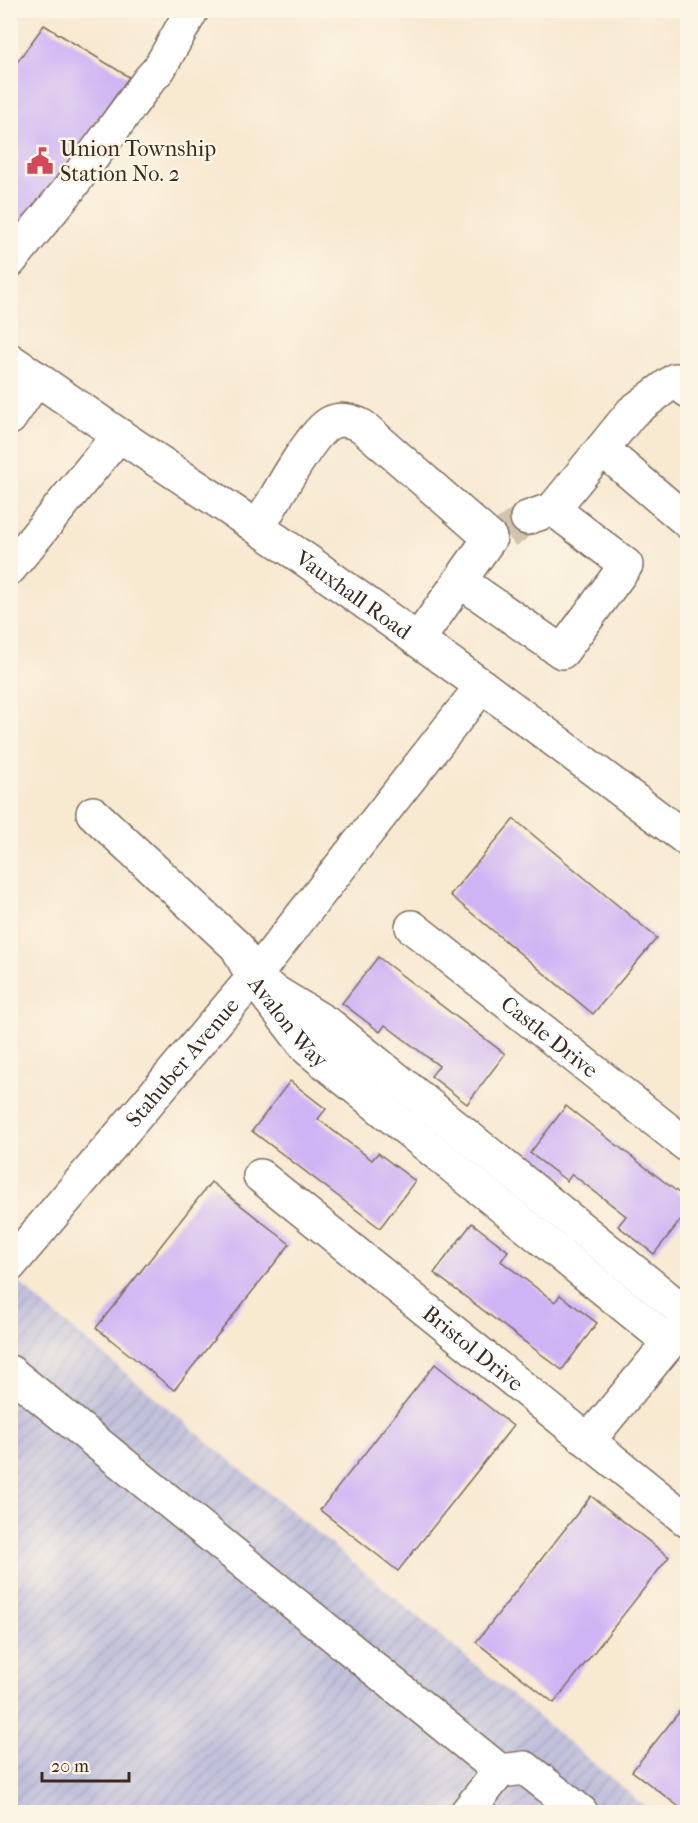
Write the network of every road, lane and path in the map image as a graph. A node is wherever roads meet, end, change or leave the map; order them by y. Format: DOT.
graph roads {
  1 [pos="192,10"];
  2 [pos="10,261"];
  3 [pos="10,360"];
  4 [pos="37,378"];
  5 [pos="687,391"];
  6 [pos="10,418"];
  7 [pos="119,435"];
  8 [pos="602,449"];
  9 [pos="687,522"];
  10 [pos="519,525"];
  11 [pos="258,528"];
  12 [pos="10,568"];
  13 [pos="460,581"];
  14 [pos="418,640"];
  15 [pos="482,686"];
  16 [pos="93,813"];
  17 [pos="687,840"];
  18 [pos="412,927"];
  19 [pos="253,978"];
  20 [pos="687,1146"];
  21 [pos="260,1176"];
  22 [pos="13,1255"];
  23 [pos="687,1315"];
  24 [pos="678,1331"];
  25 [pos="10,1372"];
  26 [pos="583,1437"];
  27 [pos="687,1521"];
  28 [pos="500,1771"];
  29 [pos="467,1812"];
  30 [pos="580,1812"];
  1 -- 2 [label="street"];
  3 -- 4 [label="street, Vauxhall Road"];
  4 -- 6 [label="street"];
  4 -- 7 [label="street, Vauxhall Road"];
  5 -- 8 [label="street"];
  7 -- 11 [label="street, Vauxhall Road"];
  7 -- 12 [label="street"];
  8 -- 9 [label="street"];
  8 -- 10 [label="street"];
  10 -- 11 [label="street"];
  10 -- 13 [label="street"];
  10 -- 13 [label="street"];
  11 -- 14 [label="street, Vauxhall Road"];
  13 -- 14 [label="street"];
  14 -- 15 [label="street, Vauxhall Road"];
  15 -- 17 [label="street, Vauxhall Road"];
  15 -- 19 [label="street, Stahuber Avenue"];
  16 -- 19 [label="street"];
  18 -- 20 [label="street, Castle Drive"];
  19 -- 22 [label="street, Stahuber Avenue"];
  19 -- 23 [label="street, Avalon Way"];
  19 -- 24 [label="street, Avalon Way"];
  21 -- 26 [label="street, Bristol Drive"];
  24 -- 26 [label="street, Avalon Way"];
  25 -- 28 [label="street"];
  26 -- 27 [label="street, Bristol Drive"];
  28 -- 29 [label="street"];
  28 -- 30 [label="street"];
}
